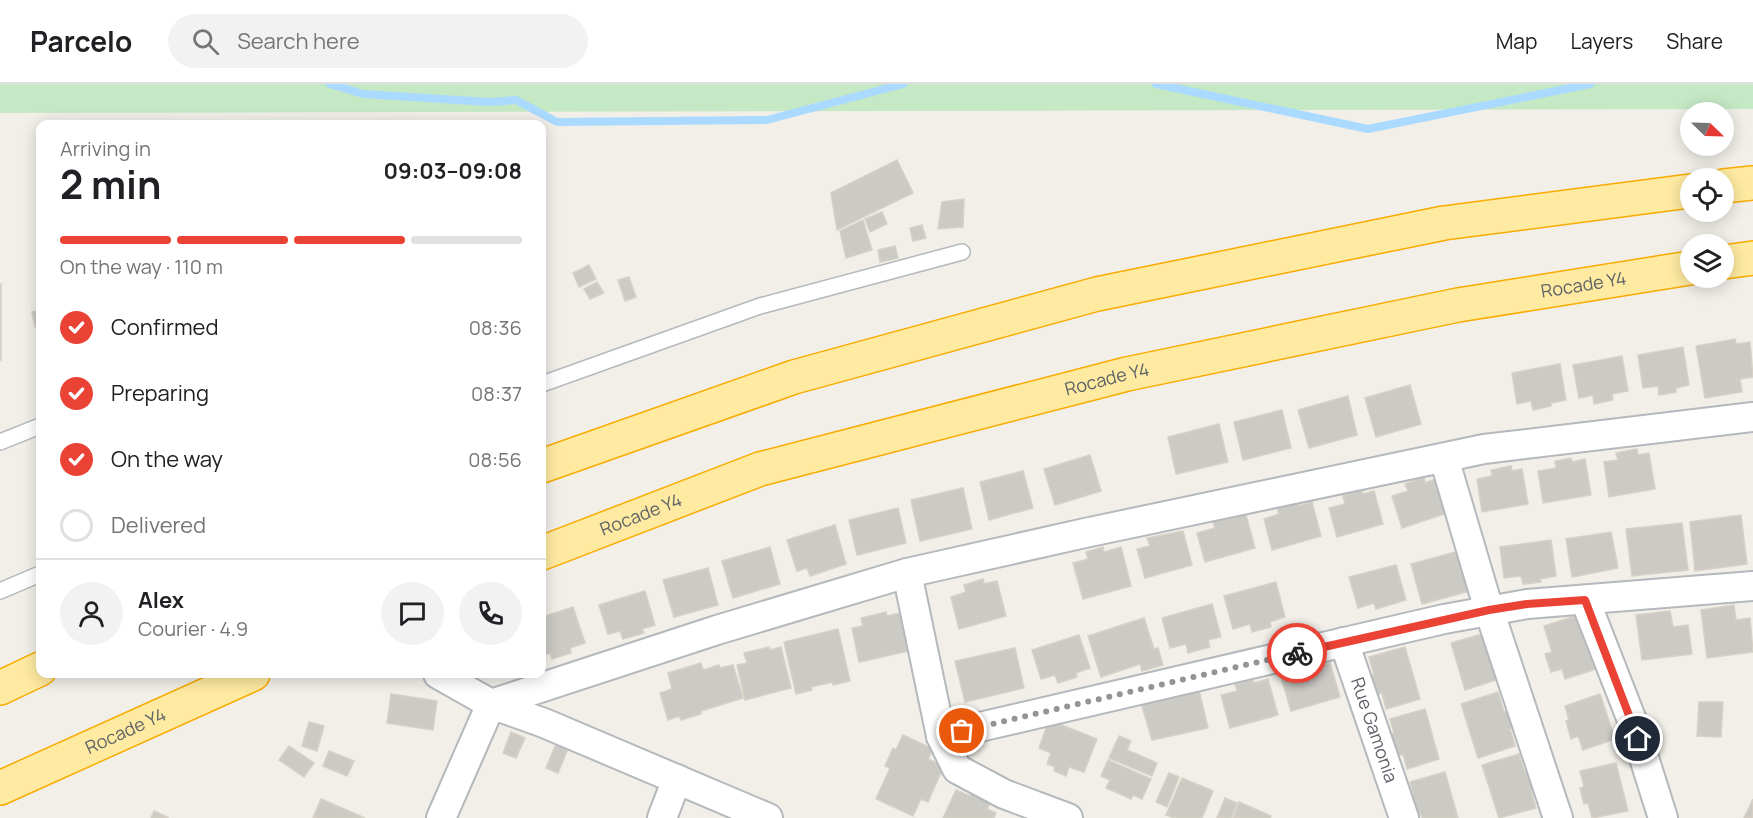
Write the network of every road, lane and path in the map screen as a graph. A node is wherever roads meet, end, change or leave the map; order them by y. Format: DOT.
graph roads {
  1 [pos="1753,183"];
  2 [pos="1734,185"];
  3 [pos="1680,192"];
  4 [pos="962,252"];
  5 [pos="1753,258"];
  6 [pos="1734,261"];
  7 [pos="1680,270"];
  8 [pos="546,383"];
  9 [pos="1753,417"];
  10 [pos="36,428"];
  11 [pos="0,442"];
  12 [pos="1444,458"];
  13 [pos="546,465"];
  14 [pos="546,551"];
  15 [pos="907,573"];
  16 [pos="36,576"];
  17 [pos="1753,586"];
  18 [pos="0,591"];
  19 [pos="1585,600"];
  20 [pos="1489,610"];
  21 [pos="1344,642"];
  22 [pos="244,678"];
  23 [pos="445,678"];
  24 [pos="491,704"];
  25 [pos="941,736"];
  26 [pos="677,779"];
  27 [pos="0,788"];
  28 [pos="441,818"];
  29 [pos="662,818"];
  30 [pos="768,818"];
  31 [pos="1068,818"];
  32 [pos="1404,818"];
  33 [pos="1558,818"];
  34 [pos="1663,818"];
  1 -- 2 [label="highway"];
  3 -- 13 [label="highway"];
  4 -- 8 [label="lane"];
  5 -- 6 [label="highway"];
  7 -- 14 [label="highway, Rocade Y4"];
  9 -- 12 [label="street"];
  10 -- 11 [label="lane"];
  12 -- 15 [label="street"];
  12 -- 20 [label="street"];
  15 -- 24 [label="street"];
  15 -- 25 [label="street"];
  16 -- 18 [label="lane"];
  17 -- 19 [label="street"];
  19 -- 20 [label="street"];
  19 -- 34 [label="street"];
  20 -- 21 [label="street"];
  20 -- 33 [label="street"];
  21 -- 25 [label="street"];
  21 -- 32 [label="street, Rue Gamonia"];
  22 -- 27 [label="highway, Rocade Y4"];
  23 -- 24 [label="street"];
  24 -- 26 [label="street"];
  24 -- 28 [label="street"];
  25 -- 31 [label="street"];
  26 -- 29 [label="street"];
  26 -- 30 [label="street"];
}
